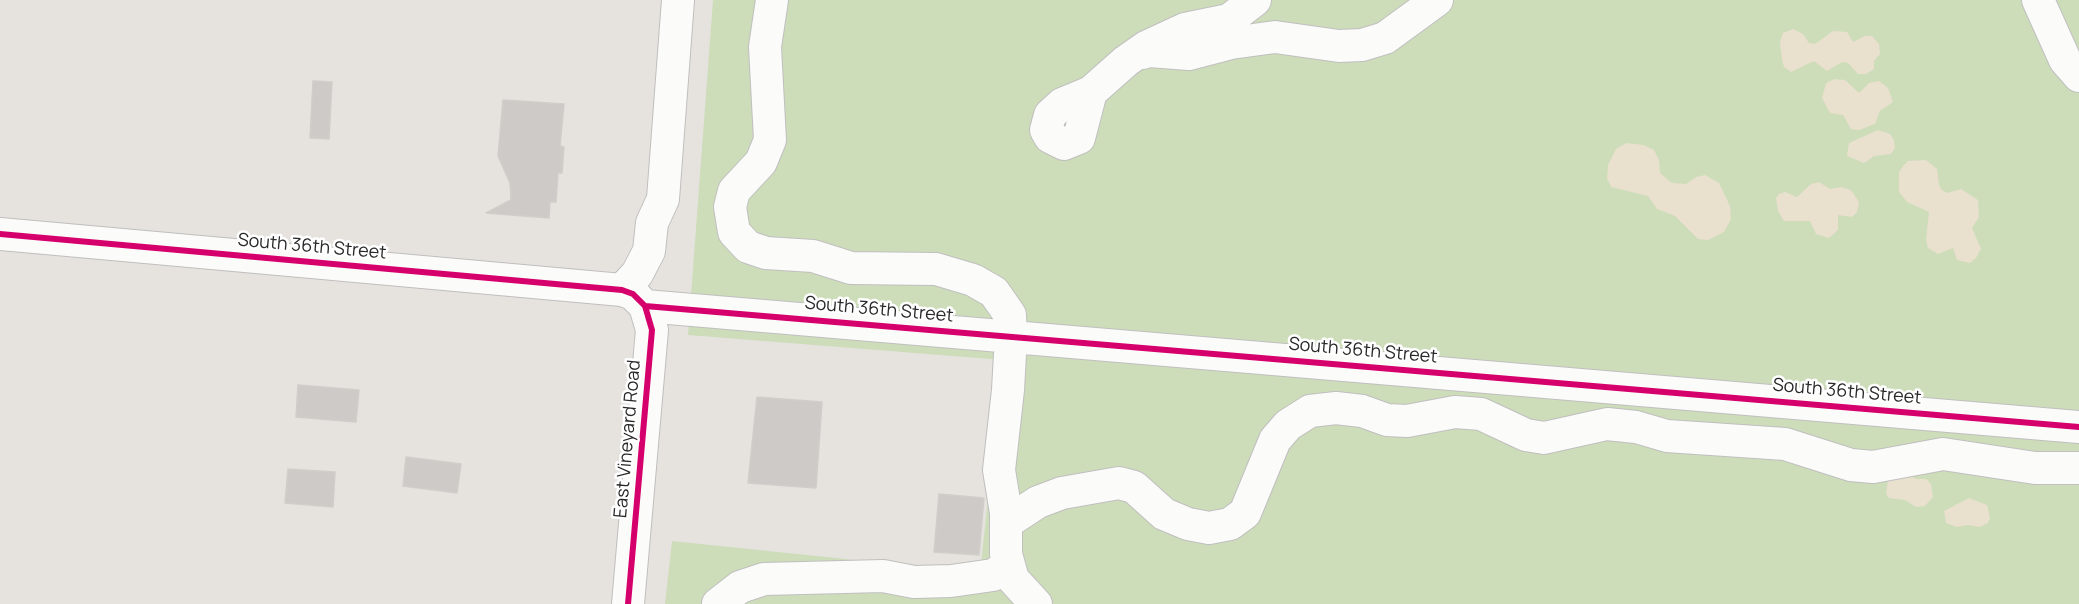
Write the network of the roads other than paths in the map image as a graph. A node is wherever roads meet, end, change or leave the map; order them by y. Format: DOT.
graph roads {
  1 [pos="678,0"];
  2 [pos="772,0"];
  3 [pos="1255,0"];
  4 [pos="1437,0"];
  5 [pos="2038,0"];
  6 [pos="1132,57"];
  7 [pos="2079,76"];
  8 [pos="1091,92"];
  9 [pos="0,234"];
  10 [pos="633,298"];
  11 [pos="1011,336"];
  12 [pos="2079,427"];
  13 [pos="2079,468"];
  14 [pos="1006,523"];
  15 [pos="1009,566"];
  16 [pos="628,604"];
  17 [pos="718,604"];
  18 [pos="1036,604"];
  1 -- 10 [label="street"];
  2 -- 11 [label="street"];
  3 -- 6 [label="street"];
  4 -- 6 [label="street"];
  5 -- 7 [label="street"];
  6 -- 8 [label="street"];
  9 -- 10 [label="street, South 36th Street"];
  10 -- 11 [label="street, South 36th Street"];
  10 -- 16 [label="street, East Vineyard Road"];
  11 -- 12 [label="street, South 36th Street"];
  11 -- 14 [label="street"];
  13 -- 14 [label="street"];
  14 -- 15 [label="street"];
  15 -- 17 [label="street"];
  15 -- 18 [label="street"];
}
